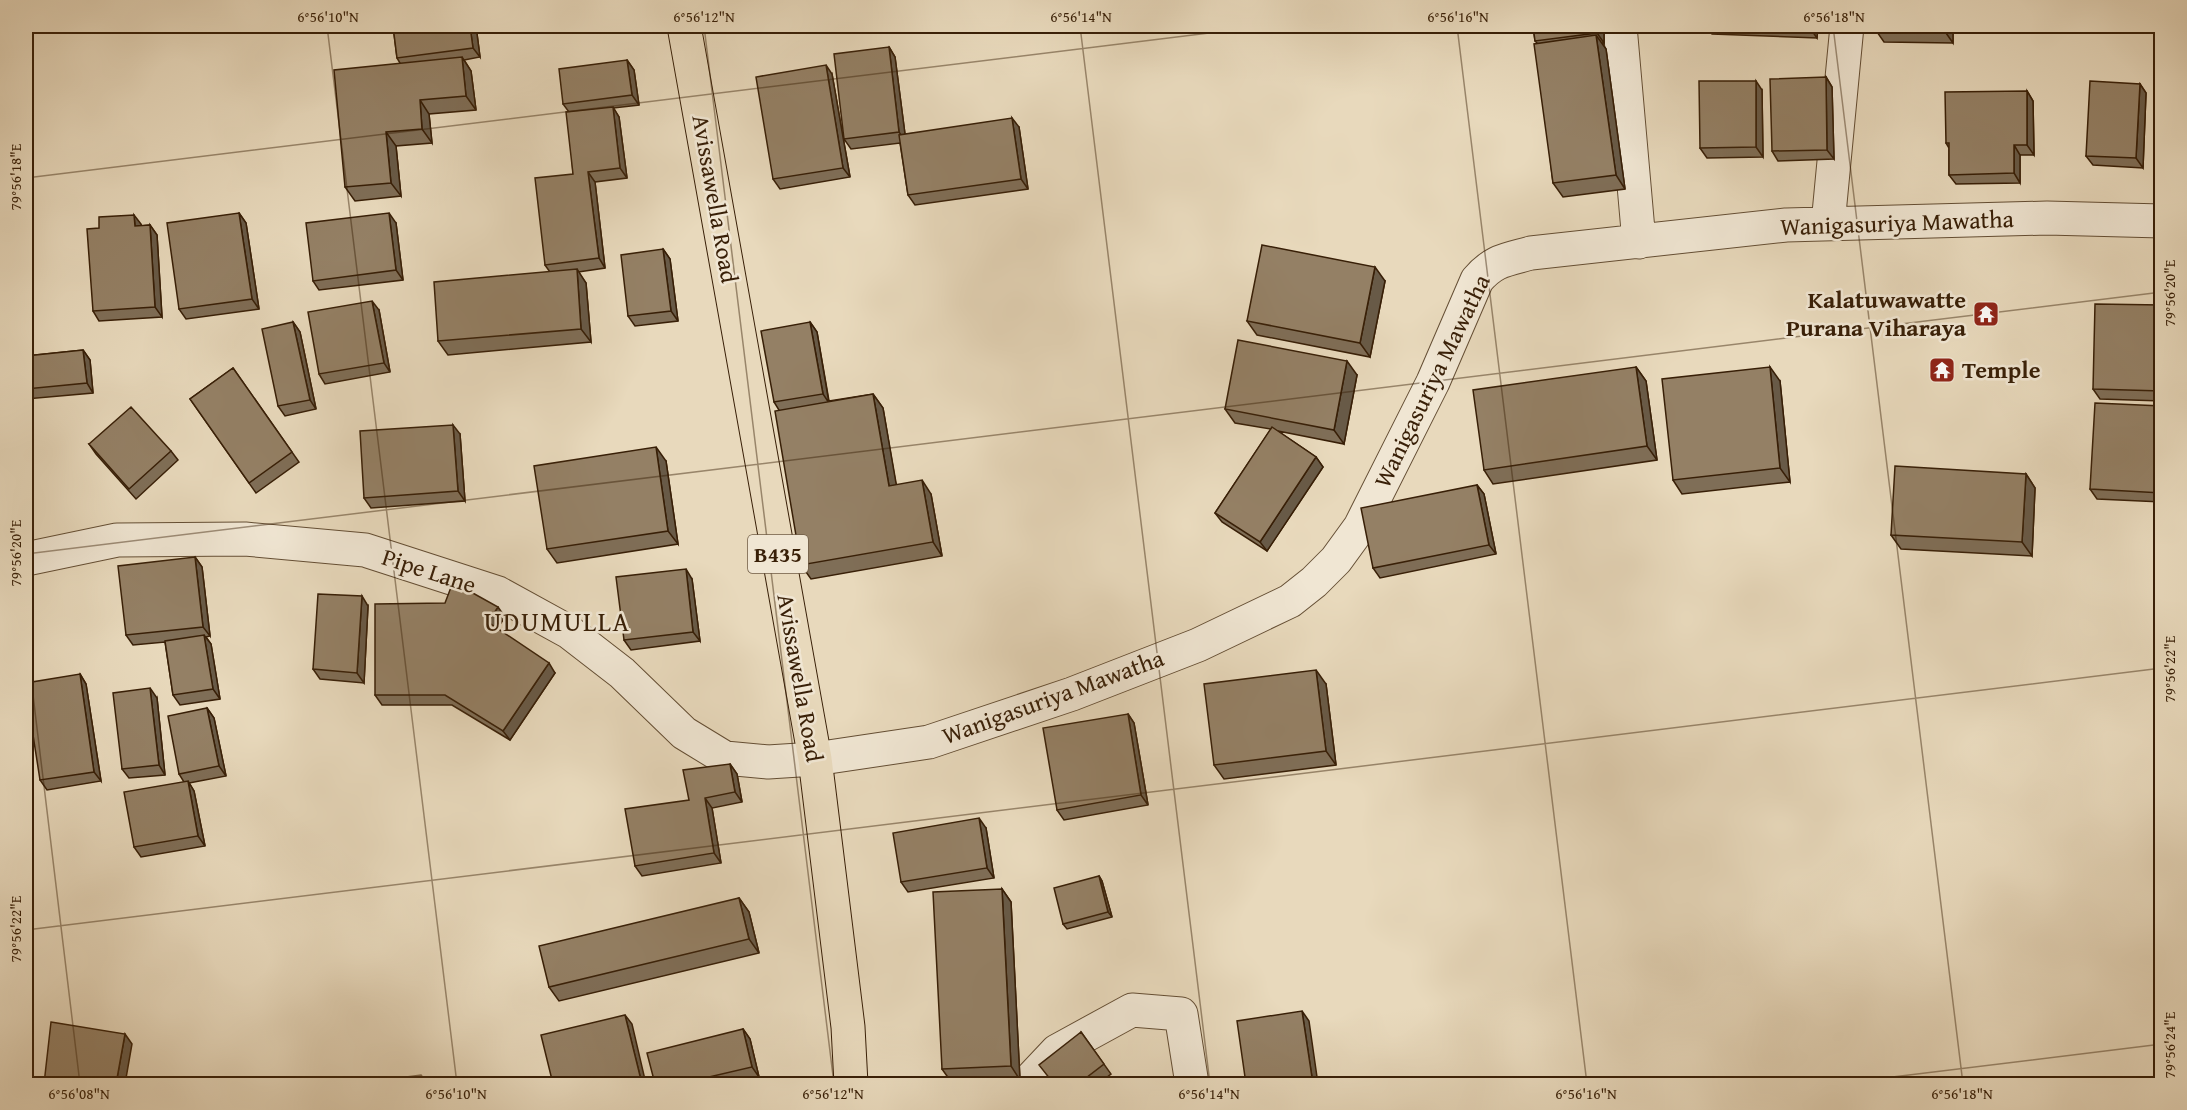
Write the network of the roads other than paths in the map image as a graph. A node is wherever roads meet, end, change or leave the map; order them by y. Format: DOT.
graph roads {
  1 [pos="684,26"];
  2 [pos="1620,26"];
  3 [pos="1847,26"];
  4 [pos="2162,221"];
  5 [pos="1828,224"];
  6 [pos="1639,242"];
  7 [pos="26,559"];
  8 [pos="815,759"];
  9 [pos="851,1084"];
  10 [pos="1026,1084"];
  11 [pos="1192,1084"];
  1 -- 8 [label="main road, Avissawella Road / B435"];
  2 -- 6 [label="street"];
  3 -- 5 [label="street"];
  4 -- 5 [label="street, Wanigasuriya Mawatha"];
  5 -- 6 [label="street, Wanigasuriya Mawatha"];
  6 -- 8 [label="street, Wanigasuriya Mawatha"];
  7 -- 8 [label="street, Pipe Lane"];
  8 -- 9 [label="main road, Avissawella Road / B435"];
  10 -- 11 [label="street"];
}
